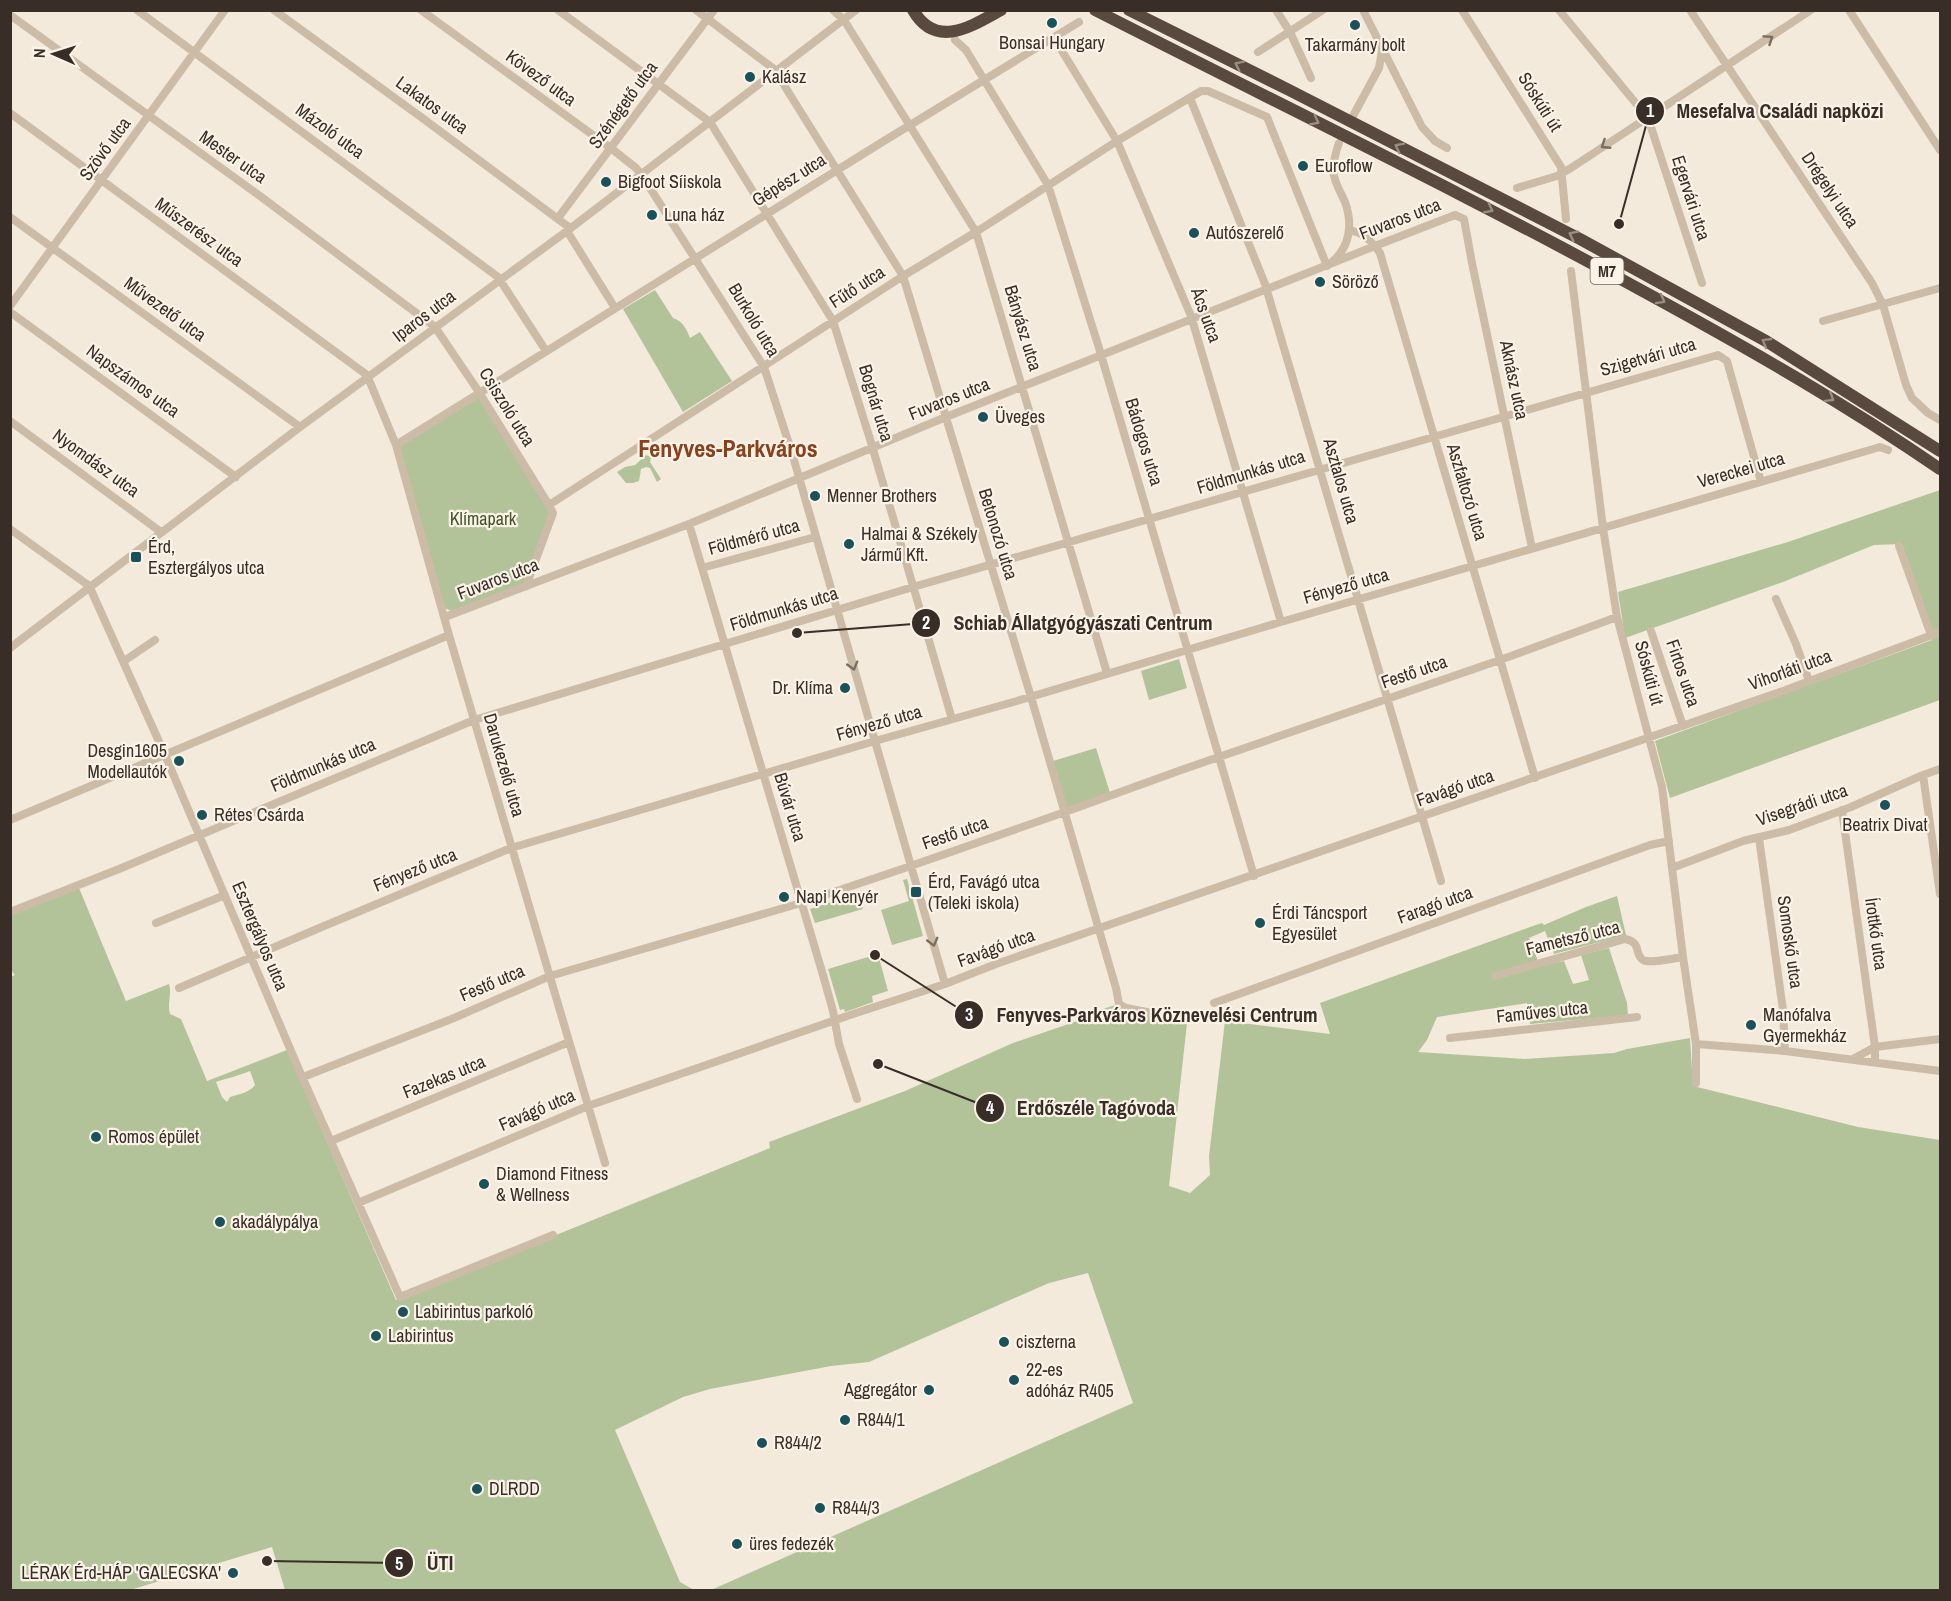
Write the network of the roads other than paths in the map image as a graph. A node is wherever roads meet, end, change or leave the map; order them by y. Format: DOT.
graph roads {
  1 [pos="137,10"];
  2 [pos="225,10"];
  3 [pos="274,10"];
  4 [pos="421,10"];
  5 [pos="558,10"];
  6 [pos="696,10"];
  7 [pos="714,10"];
  8 [pos="833,10"];
  9 [pos="856,10"];
  10 [pos="913,10"];
  11 [pos="918,10"];
  12 [pos="985,10"];
  13 [pos="1001,10"];
  14 [pos="1095,10"];
  15 [pos="1276,10"];
  16 [pos="1323,10"];
  17 [pos="1363,10"];
  18 [pos="1462,10"];
  19 [pos="1559,10"];
  20 [pos="1690,10"];
  21 [pos="1811,10"];
  22 [pos="1850,10"];
  23 [pos="1133,12"];
  24 [pos="10,15"];
  25 [pos="1081,16"];
  26 [pos="708,19"];
  27 [pos="844,20"];
  28 [pos="1136,31"];
  29 [pos="1290,32"];
  30 [pos="1054,38"];
  31 [pos="956,40"];
  32 [pos="1382,48"];
  33 [pos="195,52"];
  34 [pos="1258,52"];
  35 [pos="1727,67"];
  36 [pos="775,72"];
  37 [pos="1311,78"];
  38 [pos="984,79"];
  39 [pos="659,84"];
  40 [pos="1190,98"];
  41 [pos="10,113"];
  42 [pos="1353,116"];
  43 [pos="149,117"];
  44 [pos="1648,118"];
  45 [pos="710,122"];
  46 [pos="909,125"];
  47 [pos="1117,141"];
  48 [pos="1339,143"];
  49 [pos="1448,148"];
  50 [pos="612,149"];
  51 [pos="1941,150"];
  52 [pos="836,170"];
  53 [pos="1562,172"];
  54 [pos="641,174"];
  55 [pos="101,181"];
  56 [pos="1048,185"];
  57 [pos="1517,188"];
  58 [pos="766,214"];
  59 [pos="10,217"];
  60 [pos="558,219"];
  61 [pos="1464,219"];
  62 [pos="1566,219"];
  63 [pos="568,229"];
  64 [pos="1350,231"];
  65 [pos="976,232"];
  66 [pos="1375,246"];
  67 [pos="52,248"];
  68 [pos="696,258"];
  69 [pos="1327,266"];
  70 [pos="1571,271"];
  71 [pos="903,276"];
  72 [pos="502,279"];
  73 [pos="1702,283"];
  74 [pos="1941,288"];
  75 [pos="1267,289"];
  76 [pos="1883,305"];
  77 [pos="10,306"];
  78 [pos="615,308"];
  79 [pos="10,312"];
  80 [pos="1193,319"];
  81 [pos="833,321"];
  82 [pos="1823,321"];
  83 [pos="435,327"];
  84 [pos="546,351"];
  85 [pos="1101,356"];
  86 [pos="764,367"];
  87 [pos="368,378"];
  88 [pos="1023,387"];
  89 [pos="1586,391"];
  90 [pos="479,392"];
  91 [pos="1505,415"];
  92 [pos="946,417"];
  93 [pos="1941,420"];
  94 [pos="10,421"];
  95 [pos="300,427"];
  96 [pos="1433,436"];
  97 [pos="396,445"];
  98 [pos="873,447"];
  99 [pos="1888,450"];
  100 [pos="1941,451"];
  101 [pos="1321,468"];
  102 [pos="1941,469"];
  103 [pos="236,477"];
  104 [pos="799,478"];
  105 [pos="1761,482"];
  106 [pos="1243,492"];
  107 [pos="549,505"];
  108 [pos="1150,520"];
  109 [pos="689,524"];
  110 [pos="1603,528"];
  111 [pos="10,529"];
  112 [pos="161,532"];
  113 [pos="815,537"];
  114 [pos="1068,544"];
  115 [pos="1899,546"];
  116 [pos="1532,548"];
  117 [pos="990,565"];
  118 [pos="1472,566"];
  119 [pos="702,568"];
  120 [pos="526,586"];
  121 [pos="90,587"];
  122 [pos="913,587"];
  123 [pos="1776,598"];
  124 [pos="1358,599"];
  125 [pos="837,610"];
  126 [pos="445,617"];
  127 [pos="1617,617"];
  128 [pos="1281,621"];
  129 [pos="1651,631"];
  130 [pos="1941,632"];
  131 [pos="449,635"];
  132 [pos="1931,635"];
  133 [pos="155,640"];
  134 [pos="725,644"];
  135 [pos="10,648"];
  136 [pos="1187,650"];
  137 [pos="1500,660"];
  138 [pos="124,661"];
  139 [pos="1107,673"];
  140 [pos="1809,681"];
  141 [pos="1031,697"];
  142 [pos="1389,698"];
  143 [pos="952,719"];
  144 [pos="474,720"];
  145 [pos="1683,726"];
  146 [pos="1650,738"];
  147 [pos="875,741"];
  148 [pos="165,754"];
  149 [pos="1219,758"];
  150 [pos="1941,769"];
  151 [pos="763,774"];
  152 [pos="1923,775"];
  153 [pos="1535,778"];
  154 [pos="1842,810"];
  155 [pos="1065,813"];
  156 [pos="1421,816"];
  157 [pos="10,820"];
  158 [pos="200,835"];
  159 [pos="1759,838"];
  160 [pos="1669,841"];
  161 [pos="511,848"];
  162 [pos="912,865"];
  163 [pos="1672,868"];
  164 [pos="1254,876"];
  165 [pos="1441,881"];
  166 [pos="1941,894"];
  167 [pos="225,895"];
  168 [pos="801,903"];
  169 [pos="10,912"];
  170 [pos="156,923"];
  171 [pos="1098,930"];
  172 [pos="1683,957"];
  173 [pos="252,958"];
  174 [pos="550,976"];
  175 [pos="1495,976"];
  176 [pos="945,984"];
  177 [pos="179,988"];
  178 [pos="1214,1003"];
  179 [pos="1636,1017"];
  180 [pos="1182,1019"];
  181 [pos="834,1021"];
  182 [pos="1450,1038"];
  183 [pos="1941,1039"];
  184 [pos="569,1042"];
  185 [pos="1696,1044"];
  186 [pos="1875,1047"];
  187 [pos="1785,1051"];
  188 [pos="1853,1059"];
  189 [pos="1875,1062"];
  190 [pos="1941,1071"];
  191 [pos="303,1077"];
  192 [pos="1696,1083"];
  193 [pos="857,1099"];
  194 [pos="588,1106"];
  195 [pos="331,1141"];
  196 [pos="604,1163"];
  197 [pos="358,1203"];
  198 [pos="553,1235"];
  1 -- 33 [label="street, Mázoló utca"];
  2 -- 33 [label="street, Szövő utca"];
  3 -- 60 [label="street, Lakatos utca"];
  4 -- 50 [label="street, Kövező utca"];
  5 -- 39 [label="street"];
  6 -- 26 [label="street, Betonozó utca"];
  7 -- 26 [label="street, Szénégető utca"];
  8 -- 27 [label="street, Bányász utca"];
  9 -- 27 [label="street, Iparos utca"];
  10 -- 13 [label="highway"];
  11 -- 12 [label="highway"];
  14 -- 28 [label="highway, M7"];
  15 -- 29 [label="street"];
  16 -- 29 [label="street"];
  17 -- 32 [label="street"];
  18 -- 53 [label="street, Sóskúti út"];
  19 -- 44 [label="street, Egervári utca"];
  20 -- 35 [label="street, Drégelyi utca"];
  35 -- 21 [label="street, one-way"];
  22 -- 51 [label="street"];
  100 -- 23 [label="highway, M7, one-way"];
  24 -- 43 [label="street, Mester utca"];
  25 -- 28 [label="highway"];
  25 -- 30 [label="street, Gépész utca"];
  26 -- 36 [label="street, Betonozó utca"];
  26 -- 39 [label="street, Szénégető utca"];
  27 -- 36 [label="street, Iparos utca"];
  27 -- 46 [label="street, Bányász utca"];
  28 -- 102 [label="highway, M7, one-way"];
  29 -- 34 [label="street"];
  29 -- 37 [label="street"];
  30 -- 38 [label="street, Gépész utca"];
  30 -- 47 [label="street, Ács utca"];
  31 -- 38 [label="street, Bádogos utca"];
  32 -- 42 [label="street"];
  32 -- 49 [label="street"];
  33 -- 43 [label="street, Szövő utca"];
  33 -- 72 [label="street, Mázoló utca"];
  35 -- 44 [label="street"];
  35 -- 76 [label="street, Drégelyi utca"];
  36 -- 45 [label="street, Iparos utca"];
  36 -- 52 [label="street, Betonozó utca"];
  38 -- 46 [label="street, Gépész utca"];
  38 -- 56 [label="street, Bádogos utca"];
  39 -- 45 [label="street"];
  39 -- 50 [label="street, Szénégető utca"];
  40 -- 47 [label="street, Fűtő utca"];
  40 -- 69 [label="street, Fűtő utca"];
  40 -- 75 [label="street, Asztalos utca"];
  41 -- 55 [label="street, Műszerész utca"];
  43 -- 55 [label="street, Szövő utca"];
  43 -- 83 [label="street, Mester utca"];
  44 -- 53 [label="street, one-way"];
  44 -- 73 [label="street, Egervári utca"];
  45 -- 54 [label="street, Iparos utca"];
  45 -- 58 [label="street, Bognár utca"];
  46 -- 52 [label="street, Gépész utca"];
  46 -- 65 [label="street, Bányász utca"];
  47 -- 56 [label="street, Fűtő utca"];
  47 -- 80 [label="street, Ács utca"];
  48 -- 64 [label="street"];
  50 -- 54 [label="street, Kövező utca"];
  50 -- 60 [label="street, Szénégető utca"];
  52 -- 58 [label="street, Gépész utca"];
  52 -- 71 [label="street, Betonozó utca"];
  53 -- 57 [label="street"];
  53 -- 62 [label="street, Sóskúti út"];
  54 -- 63 [label="street, Iparos utca"];
  54 -- 68 [label="street, Burkoló utca"];
  55 -- 67 [label="street, Szövő utca"];
  55 -- 87 [label="street, Műszerész utca"];
  56 -- 65 [label="street, Fűtő utca"];
  56 -- 85 [label="street, Bádogos utca"];
  58 -- 68 [label="street, Gépész utca"];
  58 -- 81 [label="street, Bognár utca"];
  59 -- 67 [label="street, Művezető utca"];
  60 -- 63 [label="street, Lakatos utca"];
  61 -- 66 [label="street, Fuvaros utca"];
  61 -- 91 [label="street, Aknász utca"];
  63 -- 72 [label="street, Iparos utca"];
  63 -- 78 [label="street"];
  64 -- 66 [label="street"];
  64 -- 69 [label="street"];
  65 -- 71 [label="street, Fűtő utca"];
  65 -- 88 [label="street, Bányász utca"];
  66 -- 69 [label="street, Fuvaros utca"];
  66 -- 96 [label="street, Aszfaltozó utca"];
  67 -- 77 [label="street, Szövő utca"];
  67 -- 95 [label="street, Művezető utca"];
  68 -- 78 [label="street, Gépész utca"];
  68 -- 86 [label="street, Burkoló utca"];
  69 -- 75 [label="street, Fuvaros utca"];
  70 -- 89 [label="street, Sóskúti út"];
  71 -- 81 [label="street, Fűtő utca"];
  71 -- 92 [label="street, Betonozó utca"];
  72 -- 83 [label="street, Iparos utca"];
  72 -- 84 [label="street"];
  74 -- 76 [label="street"];
  75 -- 80 [label="street, Fuvaros utca"];
  75 -- 101 [label="street, Asztalos utca"];
  76 -- 82 [label="street"];
  76 -- 93 [label="street, Drégelyi utca"];
  78 -- 84 [label="street, Gépész utca"];
  79 -- 103 [label="street, Napszámos utca"];
  80 -- 85 [label="street, Fuvaros utca"];
  80 -- 106 [label="street, Ács utca"];
  81 -- 86 [label="street, Fűtő utca"];
  81 -- 98 [label="street, Bognár utca"];
  83 -- 87 [label="street, Iparos utca"];
  83 -- 90 [label="street, Csiszoló utca"];
  84 -- 90 [label="street, Gépész utca"];
  85 -- 88 [label="street, Fuvaros utca"];
  85 -- 108 [label="street, Bádogos utca"];
  86 -- 104 [label="street, Burkoló utca"];
  86 -- 107 [label="street, Fűtő utca"];
  87 -- 95 [label="street, Iparos utca"];
  87 -- 97 [label="street, Darukezelő utca"];
  88 -- 92 [label="street, Fuvaros utca"];
  88 -- 114 [label="street, Bányász utca"];
  89 -- 91 [label="street, Földmunkás utca"];
  89 -- 105 [label="street, Szigetvári utca"];
  89 -- 110 [label="street, Sóskúti út"];
  90 -- 97 [label="street, Gépész utca"];
  90 -- 107 [label="street, Csiszoló utca"];
  91 -- 96 [label="street, Földmunkás utca"];
  91 -- 116 [label="street, Aknász utca"];
  92 -- 98 [label="street, Fuvaros utca"];
  92 -- 117 [label="street, Betonozó utca"];
  94 -- 112 [label="street, Nyomdász utca"];
  95 -- 103 [label="street, Iparos utca"];
  96 -- 101 [label="street, Földmunkás utca"];
  96 -- 118 [label="street, Aszfaltozó utca"];
  97 -- 126 [label="street, Darukezelő utca"];
  98 -- 104 [label="street, Fuvaros utca"];
  98 -- 122 [label="street, Bognár utca"];
  99 -- 105 [label="street, Vereckei utca"];
  101 -- 106 [label="street, Földmunkás utca"];
  101 -- 124 [label="street, Asztalos utca"];
  103 -- 112 [label="street, Iparos utca"];
  104 -- 109 [label="street, Fuvaros utca"];
  104 -- 113 [label="street, Burkoló utca"];
  105 -- 110 [label="street, Vereckei utca"];
  106 -- 108 [label="street, Földmunkás utca"];
  106 -- 128 [label="street, Ács utca"];
  107 -- 120 [label="street"];
  108 -- 114 [label="street, Földmunkás utca"];
  108 -- 136 [label="street, Bádogos utca"];
  109 -- 119 [label="street, Búvár utca"];
  109 -- 120 [label="street, Fuvaros utca"];
  110 -- 116 [label="street, Fényező utca"];
  110 -- 127 [label="street, Sóskúti út"];
  111 -- 121 [label="street"];
  112 -- 121 [label="street, Iparos utca"];
  113 -- 119 [label="street, Földmérő utca"];
  113 -- 125 [label="street, Burkoló utca"];
  114 -- 117 [label="street, Földmunkás utca"];
  114 -- 139 [label="street, Bányász utca"];
  115 -- 132 [label="street"];
  116 -- 118 [label="street, Fényező utca"];
  117 -- 122 [label="street, Földmunkás utca"];
  117 -- 141 [label="street, Betonozó utca"];
  118 -- 124 [label="street, Fényező utca"];
  118 -- 137 [label="street, Aszfaltozó utca"];
  119 -- 134 [label="street, Búvár utca"];
  120 -- 126 [label="street, Fuvaros utca"];
  121 -- 135 [label="street, Iparos utca"];
  121 -- 138 [label="street, Esztergályos utca"];
  122 -- 125 [label="street, Földmunkás utca"];
  122 -- 143 [label="street, Bognár utca"];
  123 -- 140 [label="street"];
  124 -- 128 [label="street, Fényező utca"];
  124 -- 142 [label="street, Asztalos utca"];
  125 -- 134 [label="street, Földmunkás utca"];
  125 -- 147 [label="street, Burkoló utca, one-way"];
  126 -- 131 [label="street, Darukezelő utca"];
  127 -- 137 [label="street, Festő utca"];
  127 -- 146 [label="street, Sóskúti út"];
  128 -- 136 [label="street, Fényező utca"];
  129 -- 145 [label="street, Firtos utca"];
  130 -- 132 [label="street, Vihorláti utca"];
  131 -- 144 [label="street, Darukezelő utca"];
  131 -- 148 [label="street"];
  132 -- 140 [label="street, Vihorláti utca"];
  133 -- 138 [label="street"];
  134 -- 144 [label="street, Földmunkás utca"];
  134 -- 151 [label="street, Búvár utca"];
  136 -- 139 [label="street, Fényező utca"];
  136 -- 149 [label="street, Bádogos utca"];
  137 -- 142 [label="street, Festő utca"];
  137 -- 153 [label="street, Aszfaltozó utca"];
  138 -- 148 [label="street, Esztergályos utca"];
  139 -- 141 [label="street, Fényező utca"];
  140 -- 145 [label="street, Vihorláti utca"];
  141 -- 143 [label="street, Fényező utca"];
  141 -- 155 [label="street, Betonozó utca"];
  142 -- 149 [label="street, Festő utca"];
  142 -- 156 [label="street, Asztalos utca"];
  143 -- 147 [label="street, Fényező utca"];
  144 -- 158 [label="street, Földmunkás utca"];
  144 -- 161 [label="street, Darukezelő utca"];
  145 -- 146 [label="street, Vihorláti utca"];
  146 -- 153 [label="street, Favágó utca"];
  146 -- 160 [label="street, Sóskúti út"];
  147 -- 151 [label="street, Fényező utca"];
  147 -- 162 [label="street, Burkoló utca"];
  148 -- 157 [label="street"];
  148 -- 158 [label="street, Esztergályos utca"];
  149 -- 155 [label="street, Festő utca"];
  149 -- 164 [label="street, Bádogos utca"];
  150 -- 152 [label="street, Visegrádi utca"];
  151 -- 161 [label="street, Fényező utca"];
  151 -- 168 [label="street, Búvár utca"];
  152 -- 154 [label="street, Visegrádi utca"];
  152 -- 166 [label="street"];
  153 -- 156 [label="street, Favágó utca"];
  154 -- 159 [label="street, Visegrádi utca"];
  154 -- 186 [label="street, Írottkő utca"];
  155 -- 162 [label="street, Festő utca"];
  155 -- 171 [label="street, Betonozó utca"];
  156 -- 164 [label="street, Favágó utca"];
  156 -- 165 [label="street, Asztalos utca"];
  158 -- 167 [label="street, Esztergályos utca"];
  158 -- 169 [label="street, Földmunkás utca"];
  159 -- 163 [label="street, Visegrádi utca"];
  159 -- 187 [label="street, Somoskő utca"];
  160 -- 163 [label="street, Sóskúti út"];
  160 -- 178 [label="street, Faragó utca"];
  161 -- 173 [label="street, Fényező utca"];
  161 -- 174 [label="street, Darukezelő utca"];
  162 -- 168 [label="street, Festő utca"];
  162 -- 176 [label="street, Burkoló utca, one-way"];
  163 -- 172 [label="street, Sóskúti út"];
  164 -- 171 [label="street, Favágó utca"];
  167 -- 170 [label="street"];
  167 -- 173 [label="street, Esztergályos utca"];
  168 -- 174 [label="street, Festő utca"];
  168 -- 181 [label="street, Búvár utca"];
  171 -- 176 [label="street, Favágó utca"];
  171 -- 180 [label="street, Betonozó utca"];
  172 -- 175 [label="street, Fametsző utca"];
  172 -- 185 [label="street, Sóskúti út"];
  173 -- 177 [label="street, Fényező utca"];
  173 -- 191 [label="street, Esztergályos utca"];
  174 -- 184 [label="street, Darukezelő utca"];
  174 -- 191 [label="street, Festő utca"];
  176 -- 181 [label="street, Favágó utca"];
  179 -- 182 [label="street, Faműves utca"];
  181 -- 193 [label="street, Búvár utca"];
  181 -- 194 [label="street, Favágó utca"];
  183 -- 186 [label="street"];
  184 -- 194 [label="street, Darukezelő utca"];
  184 -- 195 [label="street, Fazekas utca"];
  185 -- 187 [label="street"];
  185 -- 192 [label="street, Sóskúti út"];
  186 -- 188 [label="street"];
  186 -- 189 [label="street, Írottkő utca"];
  187 -- 188 [label="street"];
  188 -- 189 [label="street"];
  189 -- 190 [label="street"];
  191 -- 195 [label="street, Esztergályos utca"];
  194 -- 196 [label="street, Darukezelő utca"];
  194 -- 197 [label="street, Favágó utca"];
  195 -- 197 [label="street, Esztergályos utca"];
  197 -- 198 [label="street, Esztergályos utca"];
}
